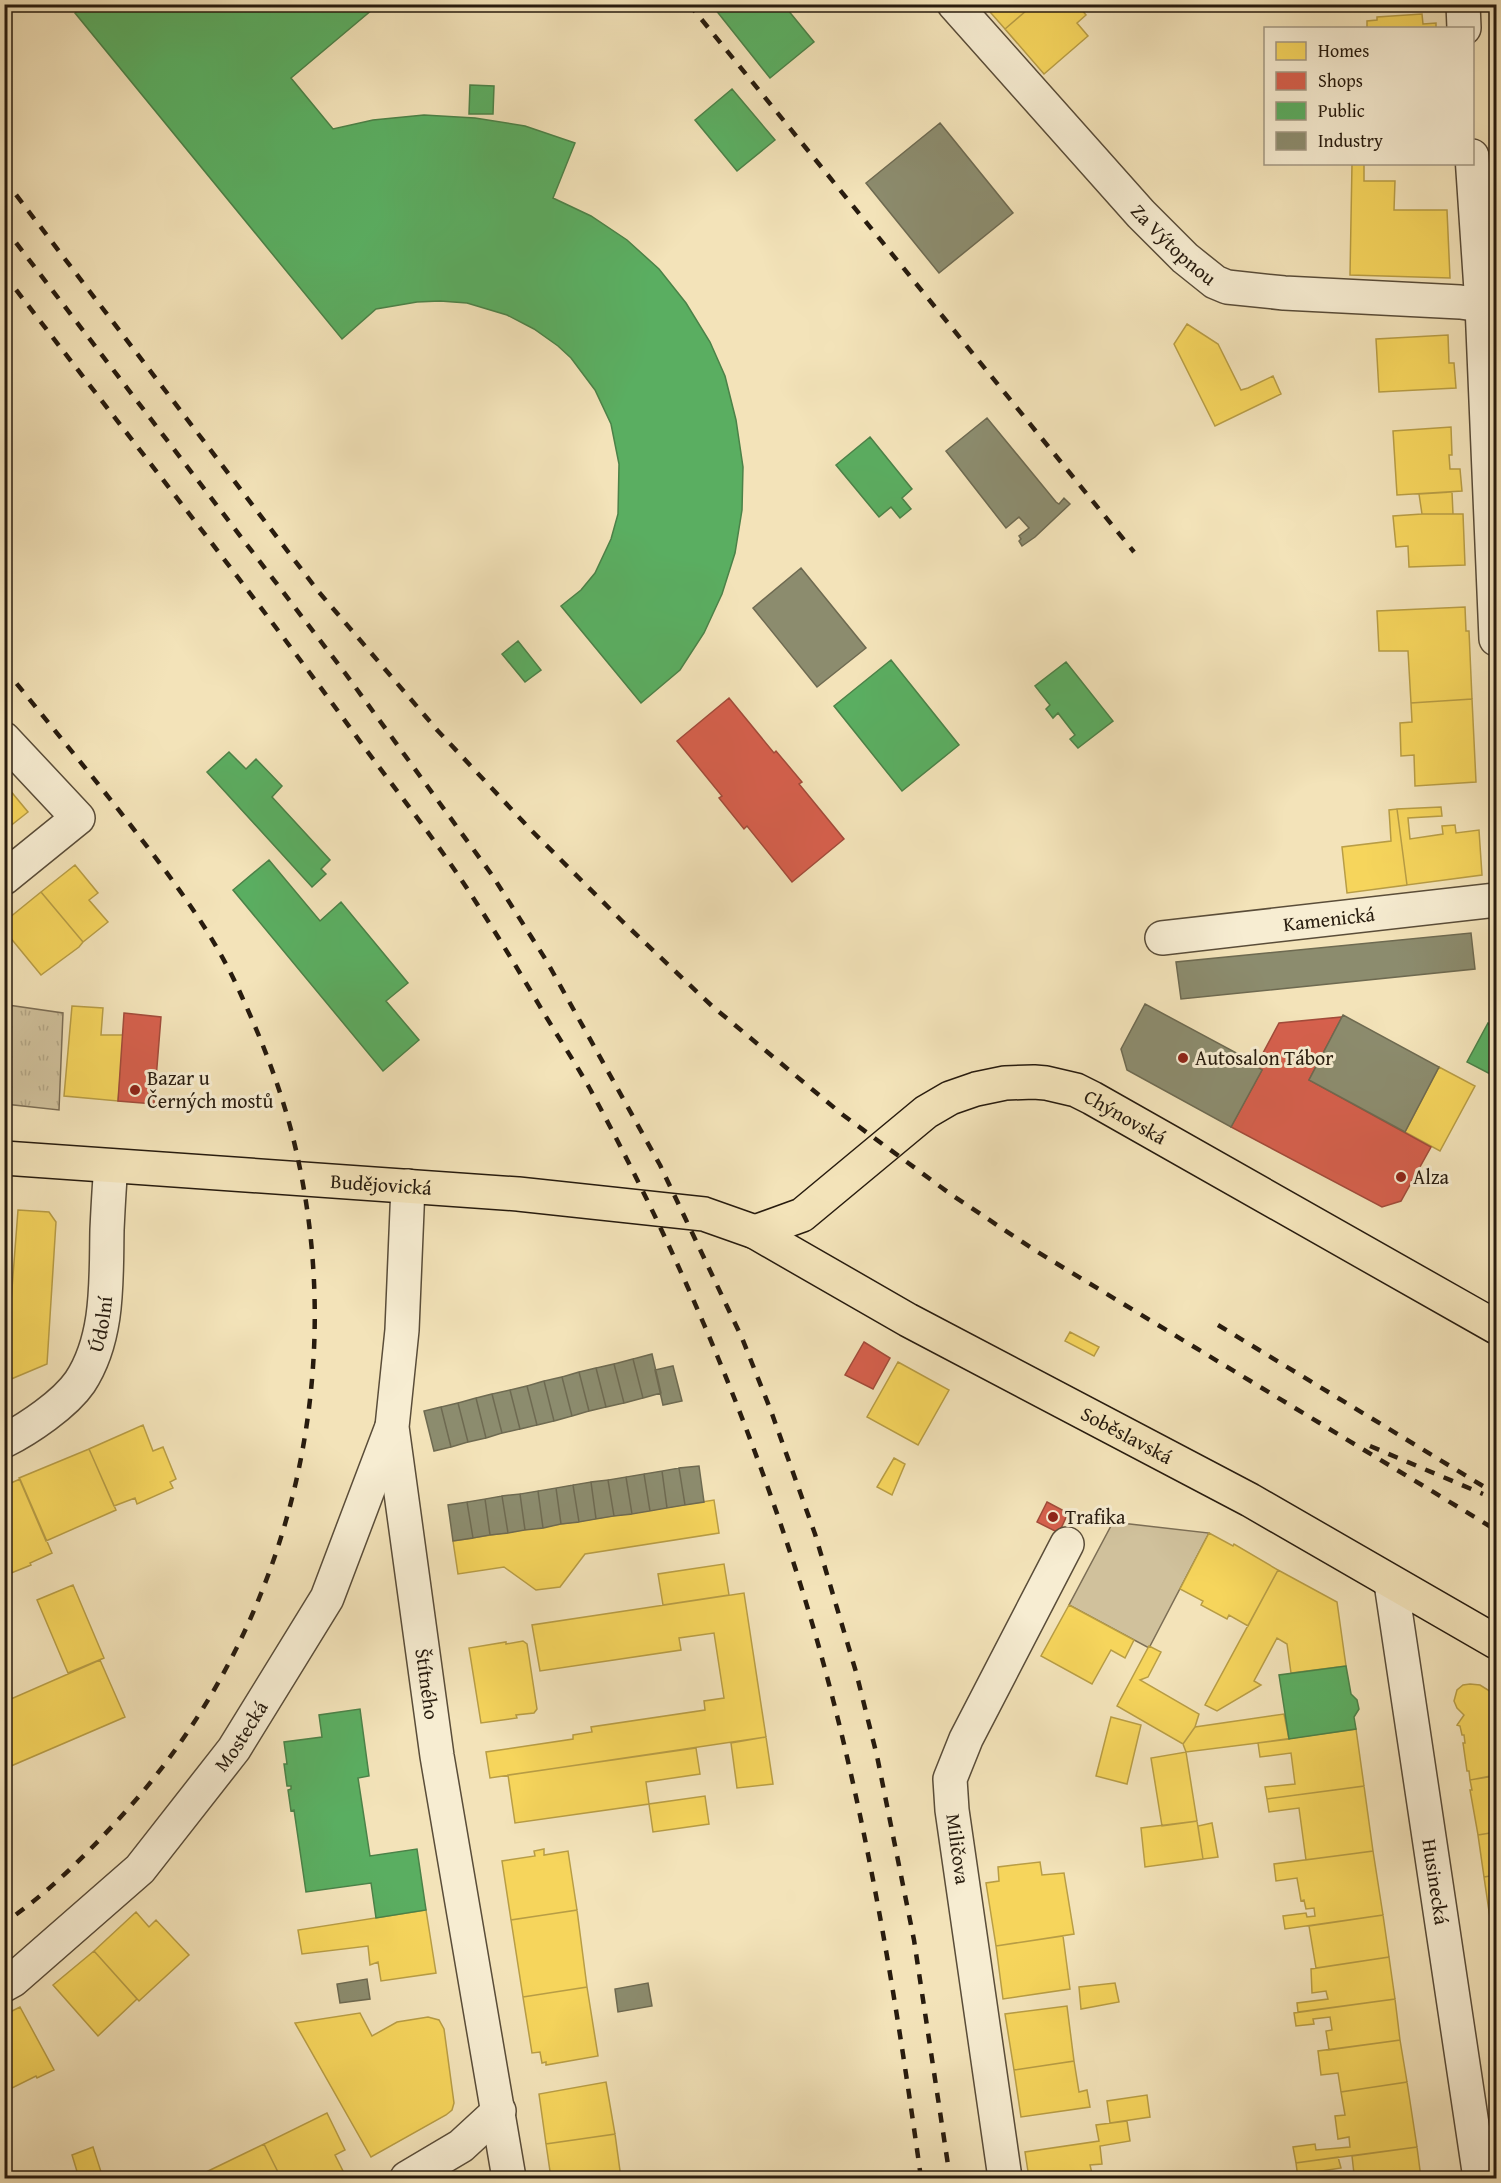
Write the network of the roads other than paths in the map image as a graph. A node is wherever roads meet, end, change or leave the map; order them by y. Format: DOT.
graph roads {
  1 [pos="954,4"];
  2 [pos="1463,4"];
  3 [pos="1464,27"];
  4 [pos="1474,165"];
  5 [pos="1489,306"];
  6 [pos="1497,639"];
  7 [pos="4,739"];
  8 [pos="4,878"];
  9 [pos="1497,900"];
  10 [pos="1162,938"];
  11 [pos="4,1158"];
  12 [pos="111,1166"];
  13 [pos="408,1186"];
  14 [pos="755,1232"];
  15 [pos="1497,1327"];
  16 [pos="392,1427"];
  17 [pos="4,1441"];
  18 [pos="1067,1544"];
  19 [pos="1391,1583"];
  20 [pos="1497,1642"];
  21 [pos="4,1984"];
  22 [pos="499,2111"];
  23 [pos="407,2178"];
  24 [pos="509,2178"];
  25 [pos="1005,2178"];
  26 [pos="1480,2178"];
  1 -- 5 [label="street, Za Výtopnou"];
  2 -- 3 [label="street"];
  4 -- 5 [label="street"];
  5 -- 6 [label="street"];
  7 -- 8 [label="street"];
  9 -- 10 [label="street, Kamenická"];
  11 -- 12 [label="main road, Budějovická"];
  12 -- 13 [label="main road, Budějovická"];
  12 -- 17 [label="street, Údolní"];
  13 -- 14 [label="main road, Budějovická"];
  13 -- 16 [label="street, Štítného"];
  14 -- 15 [label="main road, Chýnovská"];
  14 -- 19 [label="main road, Soběslavská"];
  16 -- 21 [label="street, Mostecká"];
  16 -- 22 [label="street, Štítného"];
  18 -- 25 [label="street, Miličova"];
  19 -- 20 [label="main road, Soběslavská"];
  19 -- 26 [label="street, Husinecká"];
  22 -- 23 [label="street"];
  22 -- 24 [label="street, Štítného"];
}
